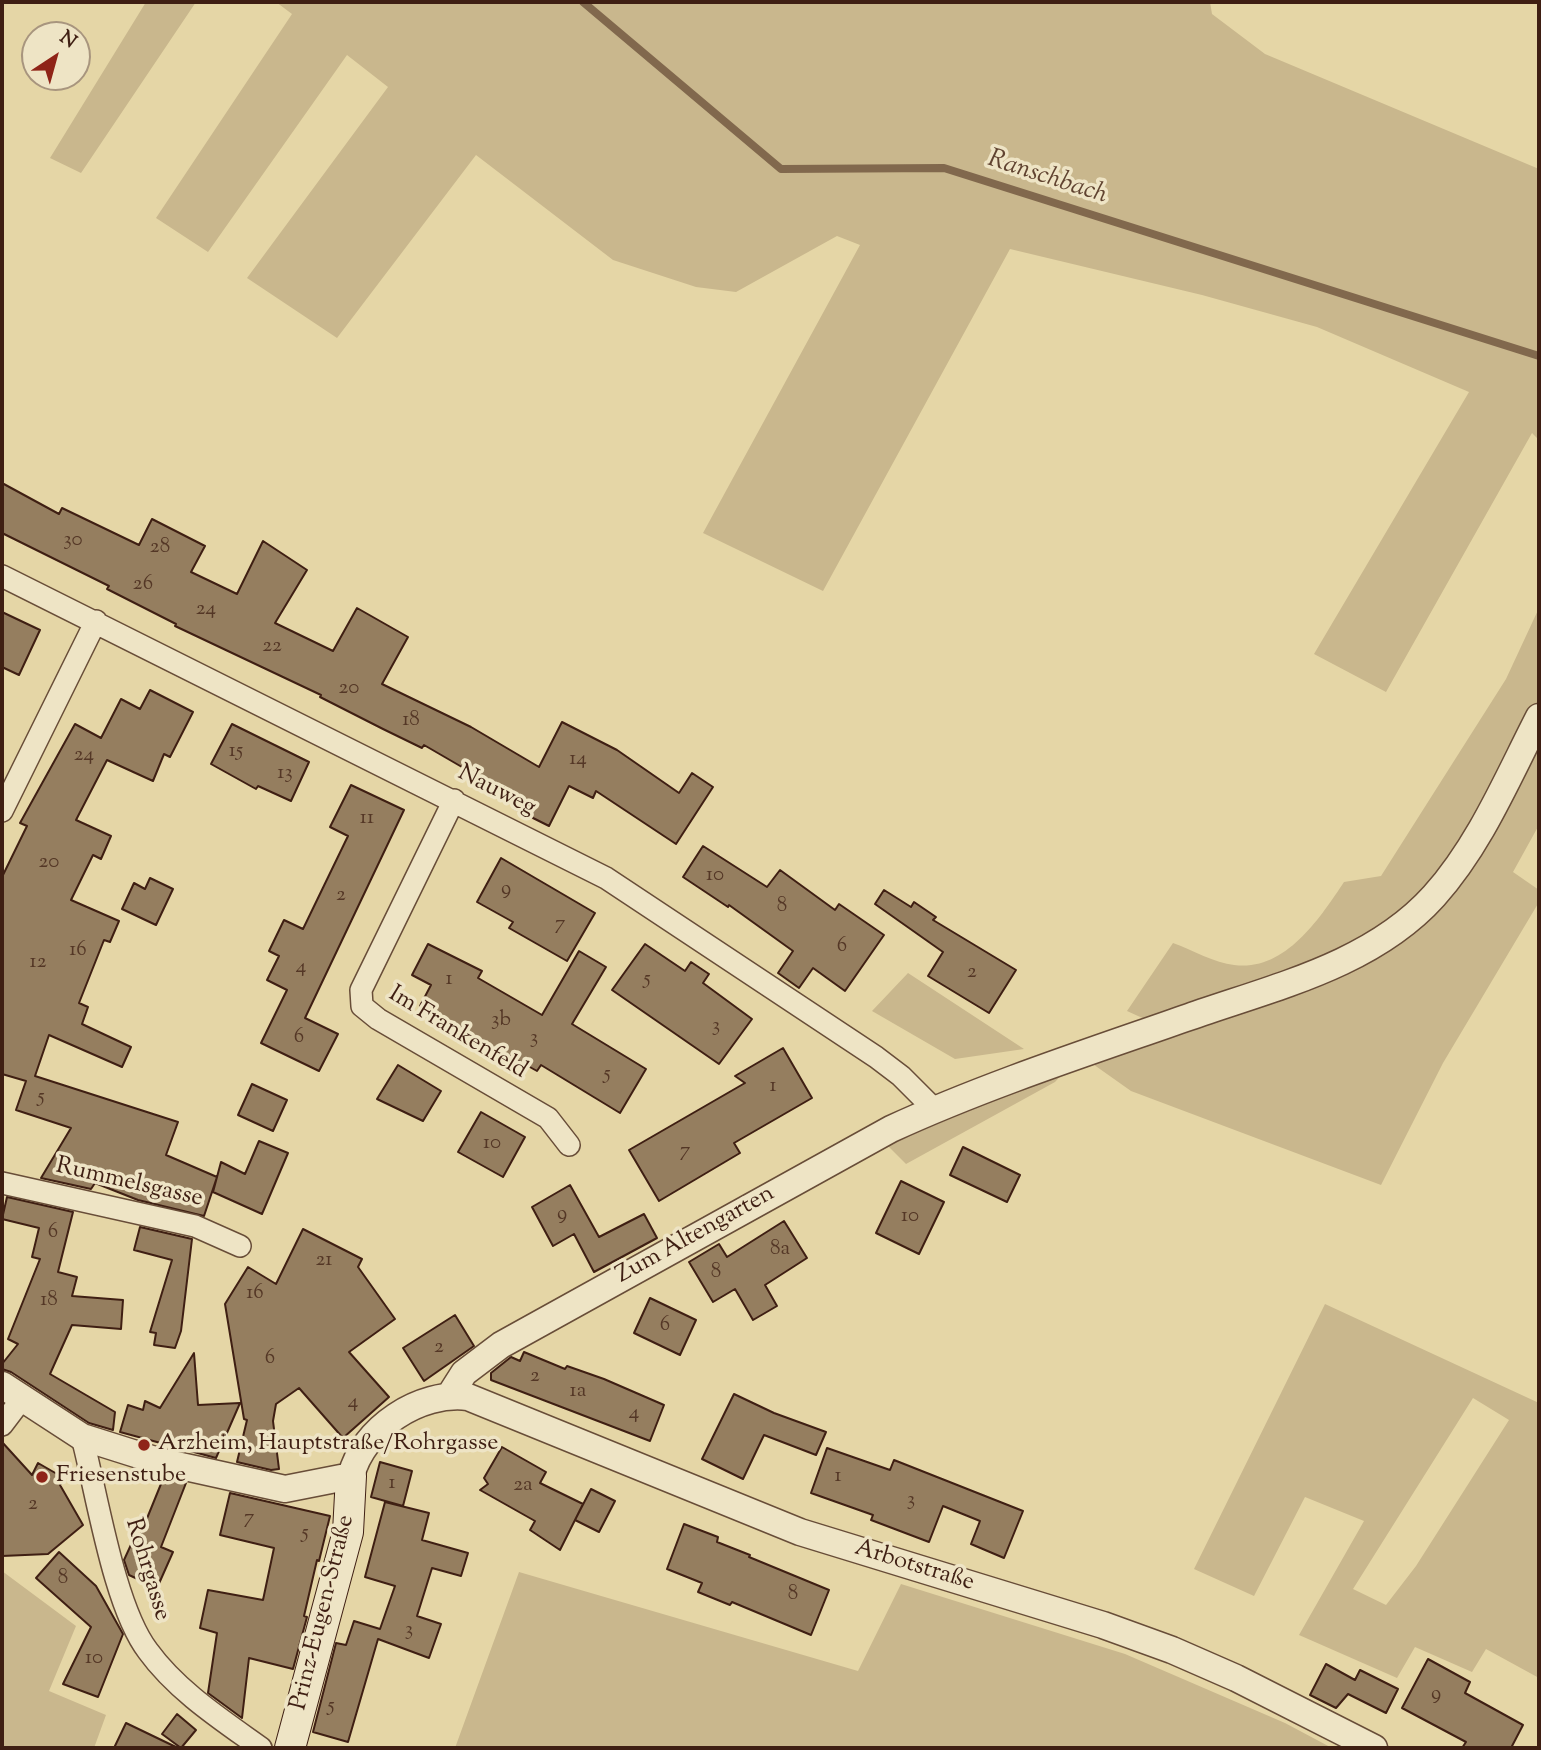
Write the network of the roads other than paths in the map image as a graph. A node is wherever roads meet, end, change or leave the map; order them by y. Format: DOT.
graph roads {
  1 [pos="2,576"];
  2 [pos="96,621"];
  3 [pos="1539,718"];
  4 [pos="454,800"];
  5 [pos="2,811"];
  6 [pos="934,1109"];
  7 [pos="569,1145"];
  8 [pos="2,1183"];
  9 [pos="240,1246"];
  10 [pos="11,1392"];
  11 [pos="450,1395"];
  12 [pos="2,1426"];
  13 [pos="82,1437"];
  14 [pos="351,1476"];
  15 [pos="261,1748"];
  16 [pos="290,1748"];
  17 [pos="1374,1748"];
  1 -- 2 [label="street, Nauweg"];
  2 -- 4 [label="street, Nauweg"];
  2 -- 5 [label="street"];
  3 -- 6 [label="street, Zum Altengarten"];
  4 -- 6 [label="street, Nauweg"];
  4 -- 7 [label="street, Im Frankenfeld"];
  6 -- 11 [label="street, Zum Altengarten"];
  8 -- 9 [label="street, Rummelsgasse"];
  10 -- 12 [label="street"];
  10 -- 13 [label="street"];
  11 -- 14 [label="street"];
  11 -- 17 [label="street, Arbotstraße"];
  13 -- 14 [label="street"];
  13 -- 15 [label="street, Rohrgasse"];
  14 -- 16 [label="main road, Prinz-Eugen-Straße"];
}
